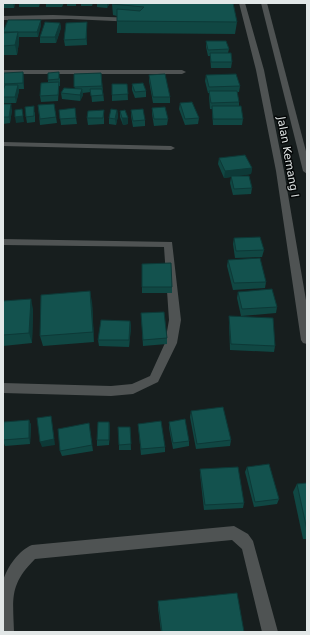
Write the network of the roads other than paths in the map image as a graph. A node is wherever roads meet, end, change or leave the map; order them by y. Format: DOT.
graph roads {
  1 [pos="242,3"];
  2 [pos="264,3"];
  3 [pos="3,18"];
  4 [pos="108,18"];
  5 [pos="3,72"];
  6 [pos="182,72"];
  7 [pos="3,144"];
  8 [pos="171,148"];
  9 [pos="307,171"];
  10 [pos="3,242"];
  11 [pos="307,340"];
  12 [pos="3,388"];
  13 [pos="6,632"];
  14 [pos="270,632"];
  1 -- 11 [label="street, Jalan Kemang I"];
  2 -- 9 [label="street, Jalan Kemang I"];
  3 -- 4 [label="street"];
  5 -- 6 [label="street"];
  7 -- 8 [label="street"];
  10 -- 12 [label="street"];
  13 -- 14 [label="street"];
}
